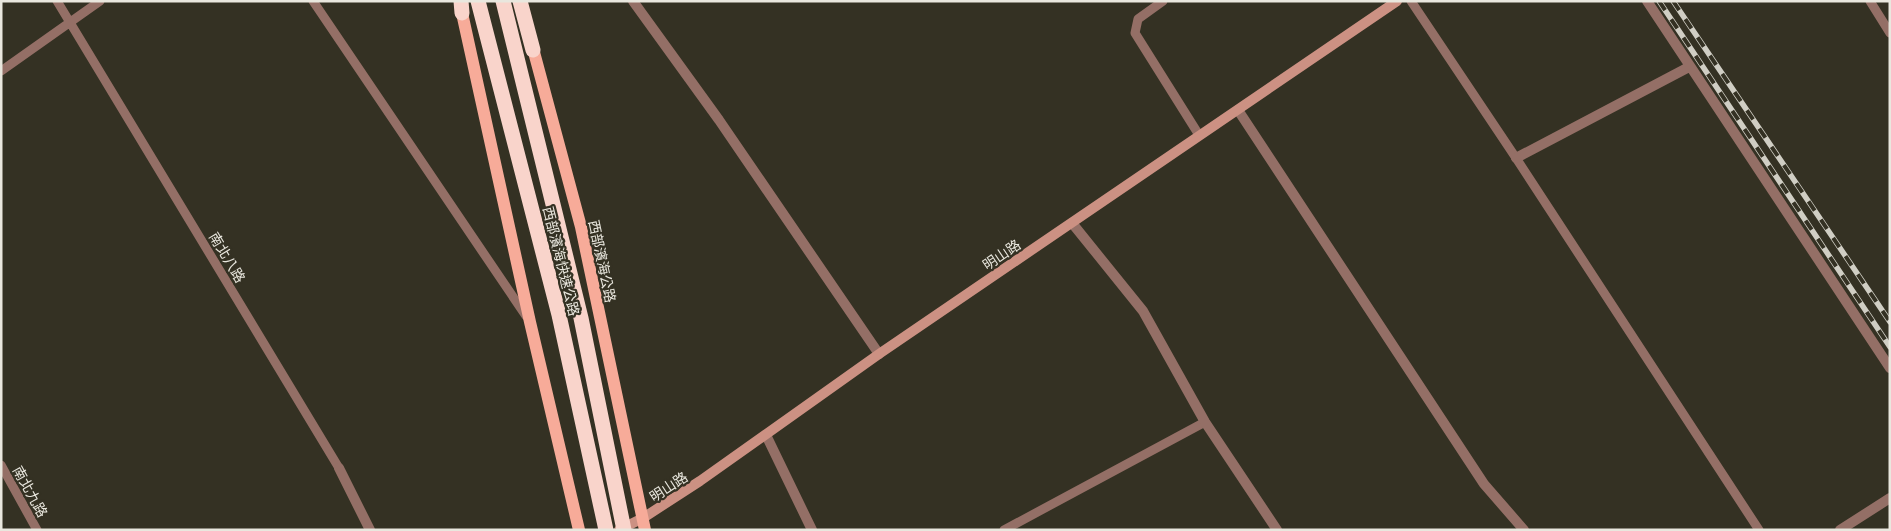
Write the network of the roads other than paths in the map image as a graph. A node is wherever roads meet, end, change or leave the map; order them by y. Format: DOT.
graph roads {
  1 [pos="57,1"];
  2 [pos="100,1"];
  3 [pos="313,1"];
  4 [pos="478,1"];
  5 [pos="503,1"];
  6 [pos="522,1"];
  7 [pos="633,1"];
  8 [pos="1163,1"];
  9 [pos="1397,1"];
  10 [pos="1411,1"];
  11 [pos="1647,1"];
  12 [pos="1870,1"];
  13 [pos="461,5"];
  14 [pos="70,22"];
  15 [pos="1889,29"];
  16 [pos="533,50"];
  17 [pos="1689,67"];
  18 [pos="1,71"];
  19 [pos="1238,110"];
  20 [pos="1199,135"];
  21 [pos="1516,158"];
  22 [pos="1072,223"];
  23 [pos="530,322"];
  24 [pos="879,354"];
  25 [pos="1890,368"];
  26 [pos="1205,422"];
  27 [pos="766,435"];
  28 [pos="1,466"];
  29 [pos="339,468"];
  30 [pos="1890,498"];
  31 [pos="644,524"];
  32 [pos="623,529"];
  33 [pos="37,530"];
  34 [pos="370,530"];
  35 [pos="579,530"];
  36 [pos="606,530"];
  37 [pos="812,530"];
  38 [pos="1004,530"];
  39 [pos="1277,530"];
  40 [pos="1524,530"];
  41 [pos="1759,530"];
  42 [pos="1840,530"];
  1 -- 14 [label="lane, 南北八路"];
  2 -- 14 [label="lane"];
  3 -- 23 [label="lane"];
  4 -- 36 [label="highway, 西部濱海快速公路"];
  5 -- 32 [label="highway, 西部濱海快速公路"];
  6 -- 16 [label="highway"];
  7 -- 24 [label="street"];
  8 -- 20 [label="lane"];
  9 -- 19 [label="street, 明山路"];
  10 -- 21 [label="lane"];
  11 -- 17 [label="street"];
  12 -- 15 [label="lane"];
  13 -- 23 [label="main road"];
  14 -- 18 [label="lane"];
  14 -- 29 [label="lane, 南北八路"];
  16 -- 31 [label="main road, 西部濱海公路"];
  17 -- 21 [label="street"];
  17 -- 25 [label="street"];
  19 -- 20 [label="street, 明山路"];
  19 -- 40 [label="street"];
  20 -- 22 [label="street, 明山路"];
  21 -- 41 [label="lane"];
  22 -- 24 [label="street, 明山路"];
  22 -- 26 [label="street"];
  23 -- 35 [label="main road"];
  24 -- 27 [label="street, 明山路"];
  26 -- 38 [label="lane"];
  26 -- 39 [label="street"];
  27 -- 31 [label="street, 明山路"];
  27 -- 37 [label="street"];
  28 -- 33 [label="lane, 南北九路"];
  29 -- 34 [label="street, 南北八路"];
  30 -- 42 [label="street"];
  31 -- 32 [label="street, 明山路"];
}
